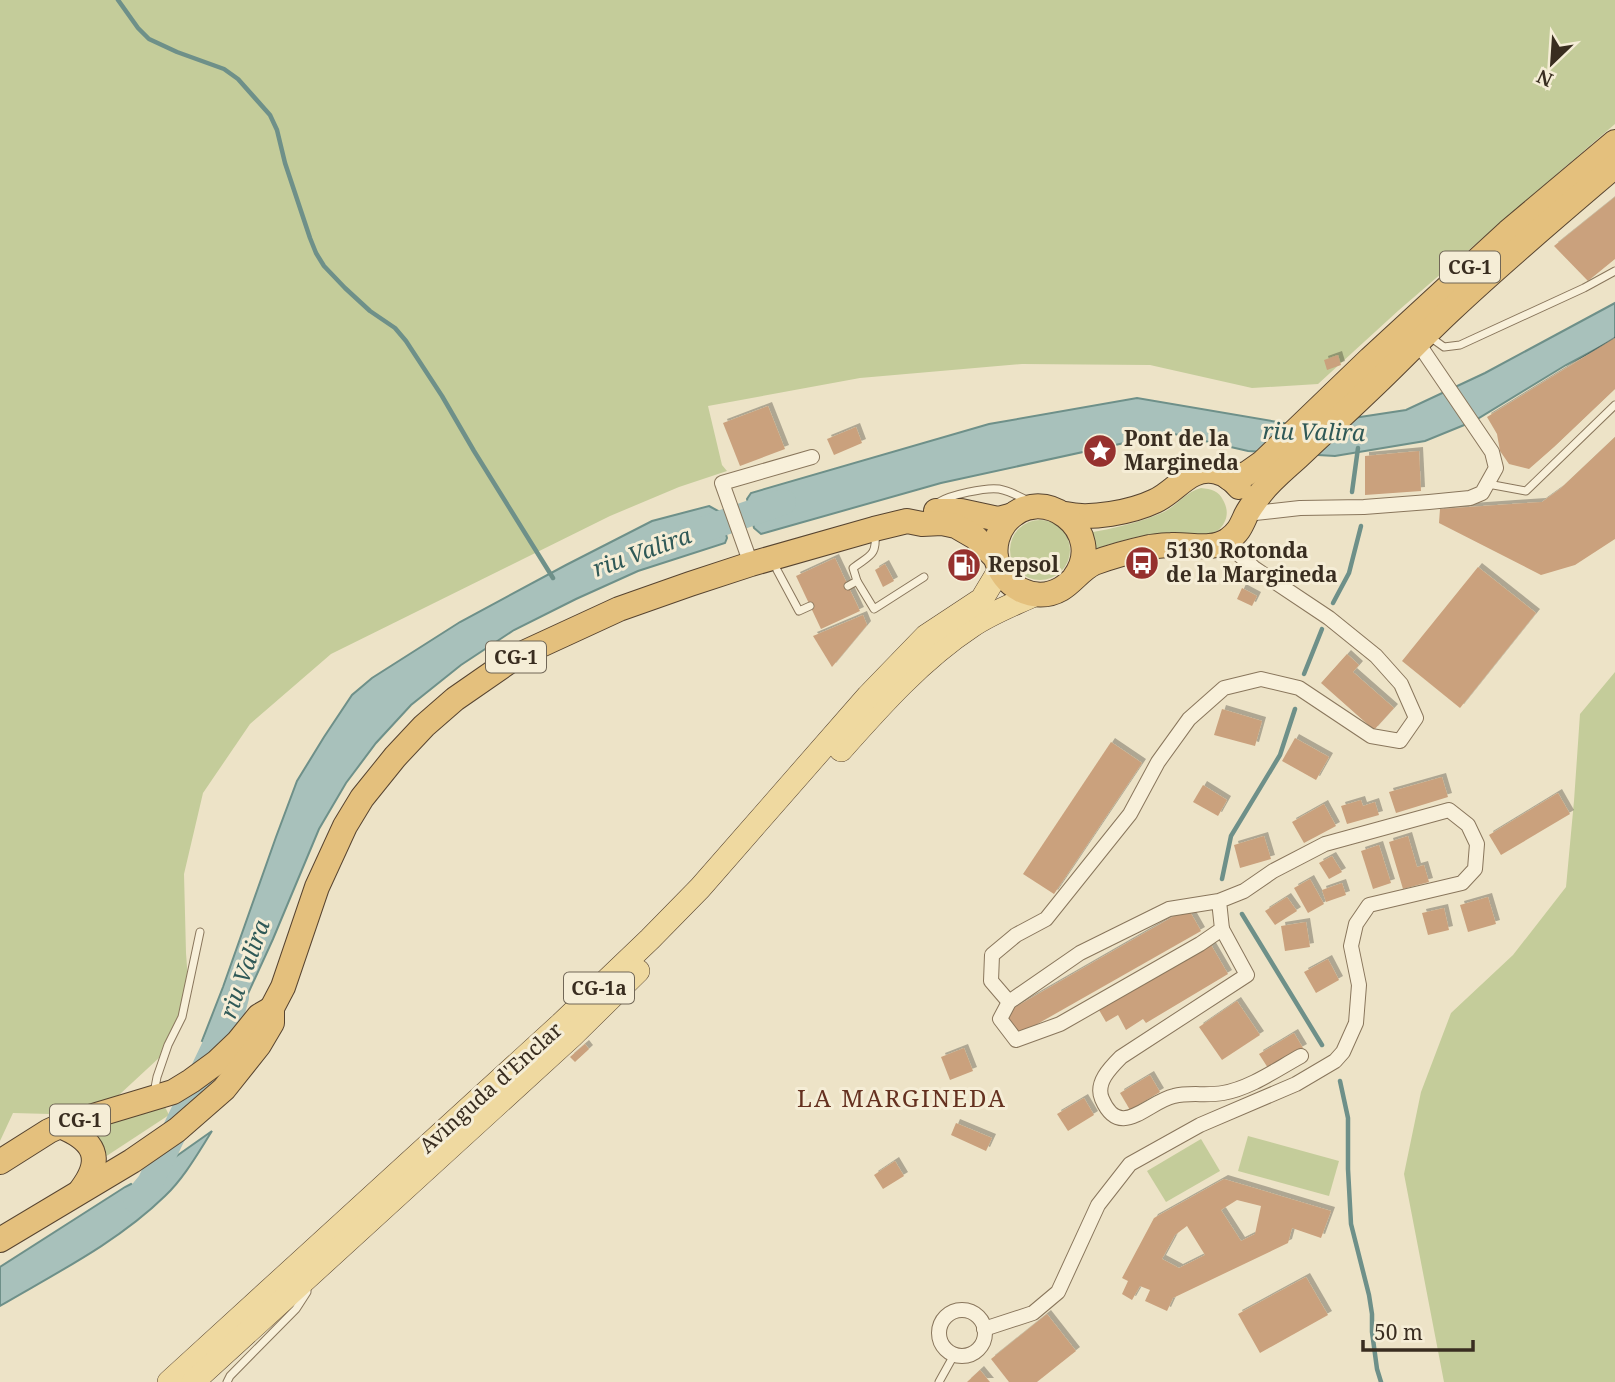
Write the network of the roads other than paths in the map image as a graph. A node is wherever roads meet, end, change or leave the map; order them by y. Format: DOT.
graph roads {
  1 [pos="1615,142"];
  2 [pos="1615,166"];
  3 [pos="1615,271"];
  4 [pos="1422,338"];
  5 [pos="1615,405"];
  6 [pos="812,457"];
  7 [pos="1229,478"];
  8 [pos="1488,484"];
  9 [pos="1037,506"];
  10 [pos="930,511"];
  11 [pos="1065,514"];
  12 [pos="1246,514"];
  13 [pos="1013,515"];
  14 [pos="907,522"];
  15 [pos="874,528"];
  16 [pos="1225,542"];
  17 [pos="756,555"];
  18 [pos="998,564"];
  19 [pos="924,577"];
  20 [pos="1074,578"];
  21 [pos="857,581"];
  22 [pos="848,586"];
  23 [pos="1036,594"];
  24 [pos="810,606"];
  25 [pos="1219,901"];
  26 [pos="1222,929"];
  27 [pos="201,932"];
  28 [pos="1009,1002"];
  29 [pos="242,1052"];
  30 [pos="1301,1056"];
  31 [pos="165,1094"];
  32 [pos="191,1117"];
  33 [pos="60,1126"];
  34 [pos="0,1162"];
  35 [pos="81,1190"];
  36 [pos="0,1240"];
  37 [pos="305,1280"];
  38 [pos="984,1329"];
  39 [pos="954,1355"];
  40 [pos="169,1382"];
  41 [pos="193,1382"];
  42 [pos="227,1382"];
  43 [pos="939,1382"];
  1 -- 7 [label="highway, CG-1"];
  2 -- 4 [label="highway, CG-1"];
  3 -- 4 [label="lane"];
  4 -- 8 [label="street"];
  4 -- 12 [label="highway, CG-1"];
  5 -- 8 [label="lane"];
  6 -- 17 [label="street"];
  7 -- 11 [label="highway"];
  7 -- 12 [label="highway"];
  8 -- 12 [label="street"];
  9 -- 10 [label="lane"];
  9 -- 11 [label="highway"];
  9 -- 13 [label="highway, CG-1"];
  10 -- 13 [label="highway, CG-1"];
  10 -- 14 [label="highway, CG-1"];
  11 -- 20 [label="highway"];
  12 -- 16 [label="highway, CG-1"];
  13 -- 18 [label="highway"];
  14 -- 15 [label="highway, CG-1"];
  14 -- 18 [label="highway, CG-1"];
  15 -- 17 [label="highway, CG-1"];
  15 -- 21 [label="lane"];
  16 -- 20 [label="highway"];
  16 -- 28 [label="street"];
  17 -- 24 [label="lane"];
  17 -- 29 [label="highway, CG-1"];
  18 -- 23 [label="highway, CG-1"];
  18 -- 40 [label="main road, Avinguda d'Enclar / CG-1a"];
  19 -- 21 [label="lane"];
  20 -- 23 [label="highway"];
  21 -- 22 [label="lane"];
  23 -- 37 [label="main road, Avinguda d'Enclar / CG-1a"];
  25 -- 26 [label="street"];
  25 -- 28 [label="street"];
  25 -- 38 [label="street"];
  26 -- 28 [label="street"];
  26 -- 30 [label="street"];
  27 -- 31 [label="lane"];
  29 -- 31 [label="highway, CG-1"];
  29 -- 32 [label="highway, CG-1"];
  31 -- 32 [label="highway"];
  31 -- 33 [label="highway, CG-1"];
  32 -- 35 [label="highway, CG-1"];
  33 -- 34 [label="highway, CG-1"];
  33 -- 35 [label="highway"];
  35 -- 36 [label="highway, CG-1"];
  37 -- 41 [label="main road, Avinguda d'Enclar / CG-1a"];
  37 -- 42 [label="lane"];
  38 -- 39 [label="street"];
  38 -- 39 [label="street"];
  39 -- 43 [label="lane"];
}
